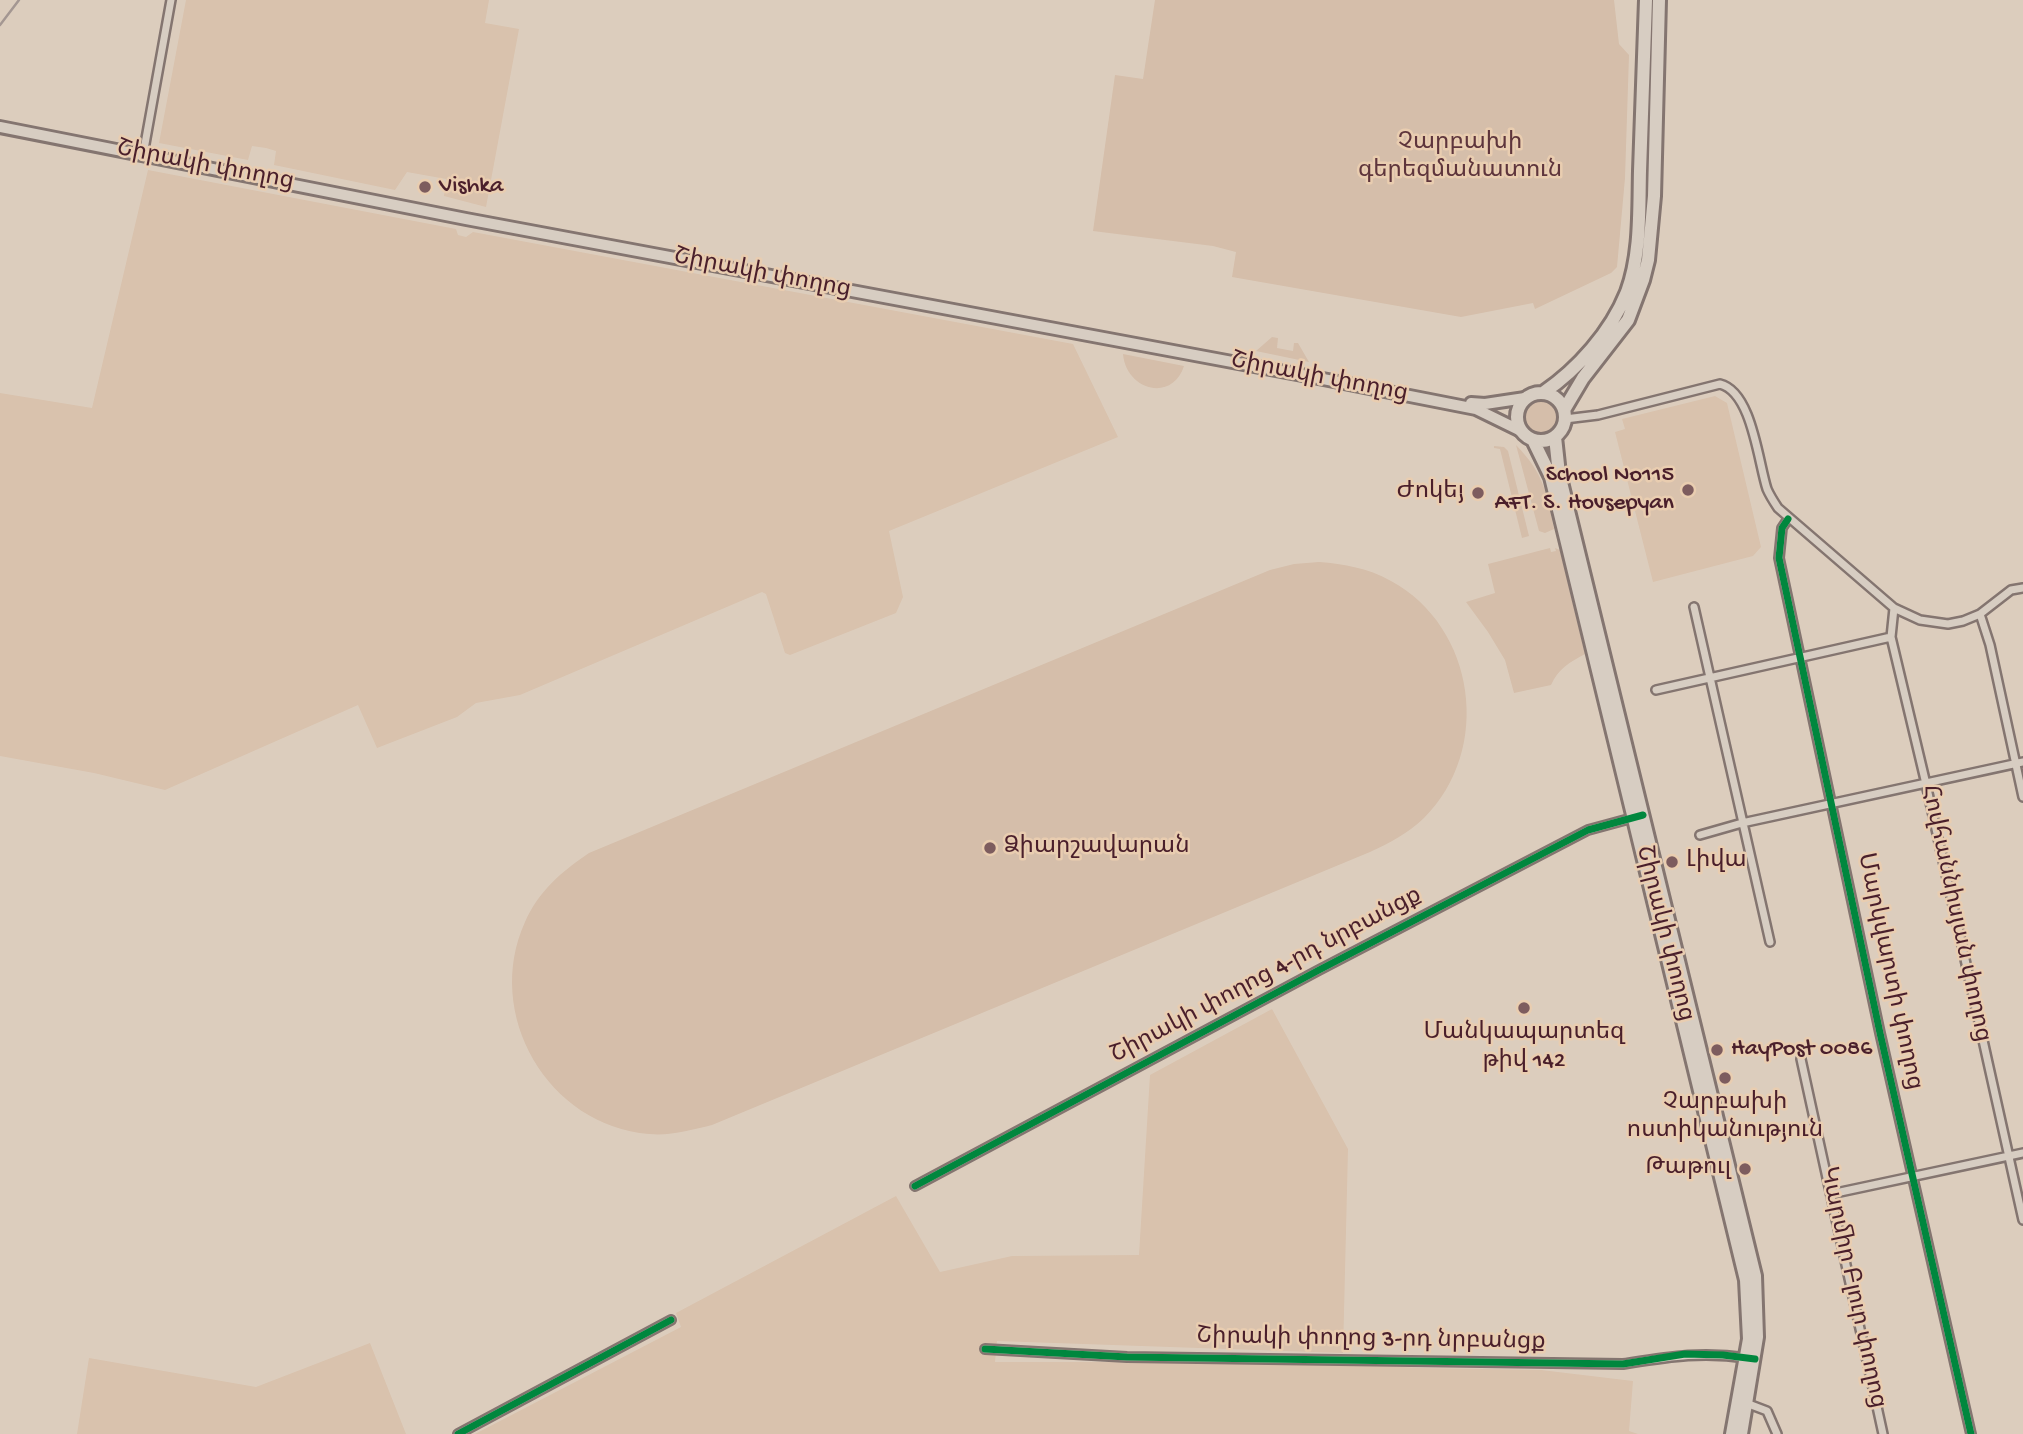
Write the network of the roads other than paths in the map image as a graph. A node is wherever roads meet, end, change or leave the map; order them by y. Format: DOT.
graph roads {
  1 [pos="171,0"];
  2 [pos="1646,0"];
  3 [pos="1659,0"];
  4 [pos="0,125"];
  5 [pos="144,153"];
  6 [pos="1542,393"];
  7 [pos="1525,398"];
  8 [pos="1565,414"];
  9 [pos="1521,431"];
  10 [pos="1555,437"];
  11 [pos="1533,440"];
  12 [pos="1788,519"];
  13 [pos="2023,588"];
  14 [pos="1694,607"];
  15 [pos="1894,608"];
  16 [pos="1980,614"];
  17 [pos="1891,637"];
  18 [pos="1800,656"];
  19 [pos="1712,679"];
  20 [pos="1656,690"];
  21 [pos="2019,763"];
  22 [pos="1926,785"];
  23 [pos="2023,797"];
  24 [pos="1833,804"];
  25 [pos="1639,816"];
  26 [pos="1742,823"];
  27 [pos="1700,835"];
  28 [pos="1770,942"];
  29 [pos="1801,1059"];
  30 [pos="2023,1153"];
  31 [pos="2009,1156"];
  32 [pos="1913,1177"];
  33 [pos="915,1186"];
  34 [pos="1831,1194"];
  35 [pos="2023,1220"];
  36 [pos="671,1320"];
  37 [pos="985,1349"];
  38 [pos="1751,1359"];
  39 [pos="1743,1402"];
  40 [pos="458,1434"];
  41 [pos="1732,1434"];
  42 [pos="1741,1434"];
  43 [pos="1777,1434"];
  44 [pos="1883,1434"];
  45 [pos="1971,1434"];
  1 -- 5 [label="street"];
  2 -- 6 [label="highway"];
  3 -- 8 [label="highway"];
  4 -- 5 [label="main road, Շիրակի փողոց"];
  5 -- 7 [label="main road, Շիրակի փողոց"];
  5 -- 9 [label="main road, Շիրակի փողոց"];
  6 -- 7 [label="highway, Շիրակի փողոց"];
  6 -- 8 [label="highway"];
  7 -- 9 [label="highway"];
  8 -- 10 [label="highway"];
  8 -- 12 [label="street"];
  9 -- 11 [label="highway, Շիրակի փողոց"];
  10 -- 11 [label="highway"];
  10 -- 25 [label="highway, Շիրակի փողոց"];
  11 -- 25 [label="highway, Շիրակի փողոց"];
  12 -- 15 [label="street"];
  12 -- 18 [label="street, Մարկվարտի փողոց"];
  13 -- 16 [label="street"];
  14 -- 19 [label="street"];
  15 -- 16 [label="street"];
  15 -- 17 [label="street, Հովհաննիսյան փողոց"];
  16 -- 21 [label="street"];
  17 -- 18 [label="street"];
  17 -- 22 [label="street, Հովհաննիսյան փողոց"];
  18 -- 19 [label="street"];
  18 -- 24 [label="street, Մարկվարտի փողոց"];
  19 -- 20 [label="street"];
  19 -- 26 [label="street"];
  21 -- 22 [label="street"];
  21 -- 23 [label="street"];
  22 -- 24 [label="street"];
  22 -- 31 [label="street, Հովհաննիսյան փողոց"];
  24 -- 26 [label="street"];
  24 -- 32 [label="street, Մարկվարտի փողոց"];
  25 -- 33 [label="street, Շիրակի փողոց 4-րդ նրբանցք"];
  25 -- 38 [label="highway, Շիրակի փողոց"];
  26 -- 27 [label="street"];
  26 -- 28 [label="street"];
  29 -- 34 [label="street, Կարմիր Բլուր փողոց"];
  30 -- 31 [label="street"];
  31 -- 32 [label="street"];
  31 -- 35 [label="street, Հովհաննիսյան փողոց"];
  32 -- 34 [label="street"];
  32 -- 45 [label="street, Մարկվարտի փողոց"];
  34 -- 44 [label="street, Կարմիր Բլուր փողոց"];
  36 -- 40 [label="street"];
  37 -- 38 [label="street, Շիրակի փողոց 3-րդ նրբանցք"];
  38 -- 39 [label="highway, Շիրակի փողոց"];
  39 -- 41 [label="highway, Շիրակի փողոց"];
  39 -- 42 [label="highway, Շիրակի փողոց"];
  39 -- 43 [label="street"];
}
